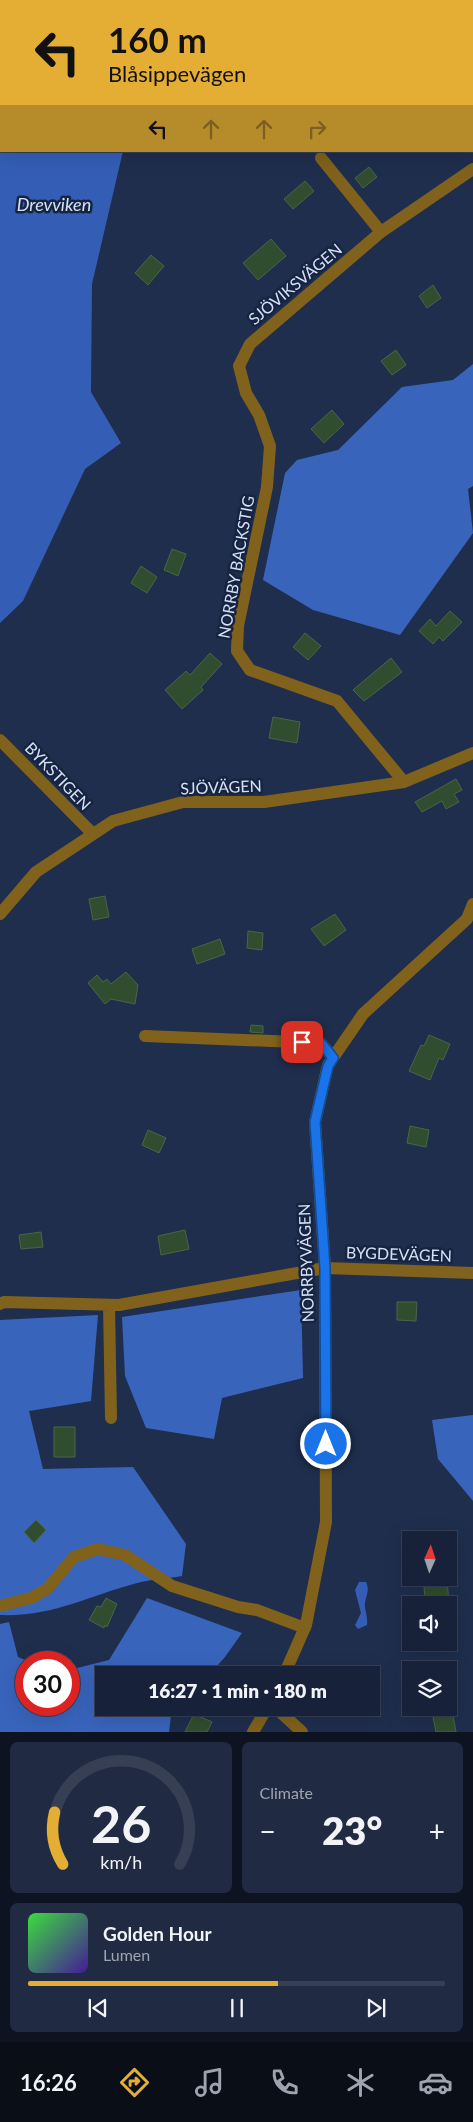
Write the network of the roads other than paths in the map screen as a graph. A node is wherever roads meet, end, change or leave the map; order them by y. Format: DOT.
graph roads {
  1 [pos="320,158"];
  2 [pos="473,169"];
  3 [pos="381,232"];
  4 [pos="239,366"];
  5 [pos="0,740"];
  6 [pos="473,753"];
  7 [pos="404,782"];
  8 [pos="93,834"];
  9 [pos="473,904"];
  10 [pos="0,914"];
  11 [pos="145,1036"];
  12 [pos="333,1058"];
  13 [pos="325,1268"];
  14 [pos="473,1273"];
  15 [pos="0,1304"];
  16 [pos="109,1305"];
  17 [pos="111,1418"];
  18 [pos="0,1606"];
  19 [pos="305,1628"];
  20 [pos="288,1666"];
  21 [pos="262,1716"];
  22 [pos="285,1716"];
  23 [pos="253,1732"];
  24 [pos="302,1732"];
  1 -- 3 [label="street"];
  2 -- 3 [label="street, SJÖVIKSVÄGEN"];
  3 -- 4 [label="street, SJÖVIKSVÄGEN"];
  4 -- 7 [label="street, NORRBY BACKSTIG"];
  5 -- 8 [label="street, BYKSTIGEN"];
  6 -- 7 [label="street, SJÖVÄGEN"];
  7 -- 8 [label="street, SJÖVÄGEN"];
  8 -- 10 [label="street, SJÖVÄGEN"];
  9 -- 12 [label="street, NORRBYVÄGEN"];
  11 -- 12 [label="street"];
  12 -- 13 [label="street, NORRBYVÄGEN"];
  13 -- 14 [label="street, BYGDEVÄGEN"];
  13 -- 16 [label="street, BYGDEVÄGEN"];
  13 -- 19 [label="street, NORRBYVÄGEN"];
  15 -- 16 [label="street, BYGDEVÄGEN"];
  16 -- 17 [label="street"];
  18 -- 19 [label="street"];
  19 -- 20 [label="street, NORRBYVÄGEN"];
  21 -- 23 [label="street"];
  22 -- 24 [label="street"];
}
